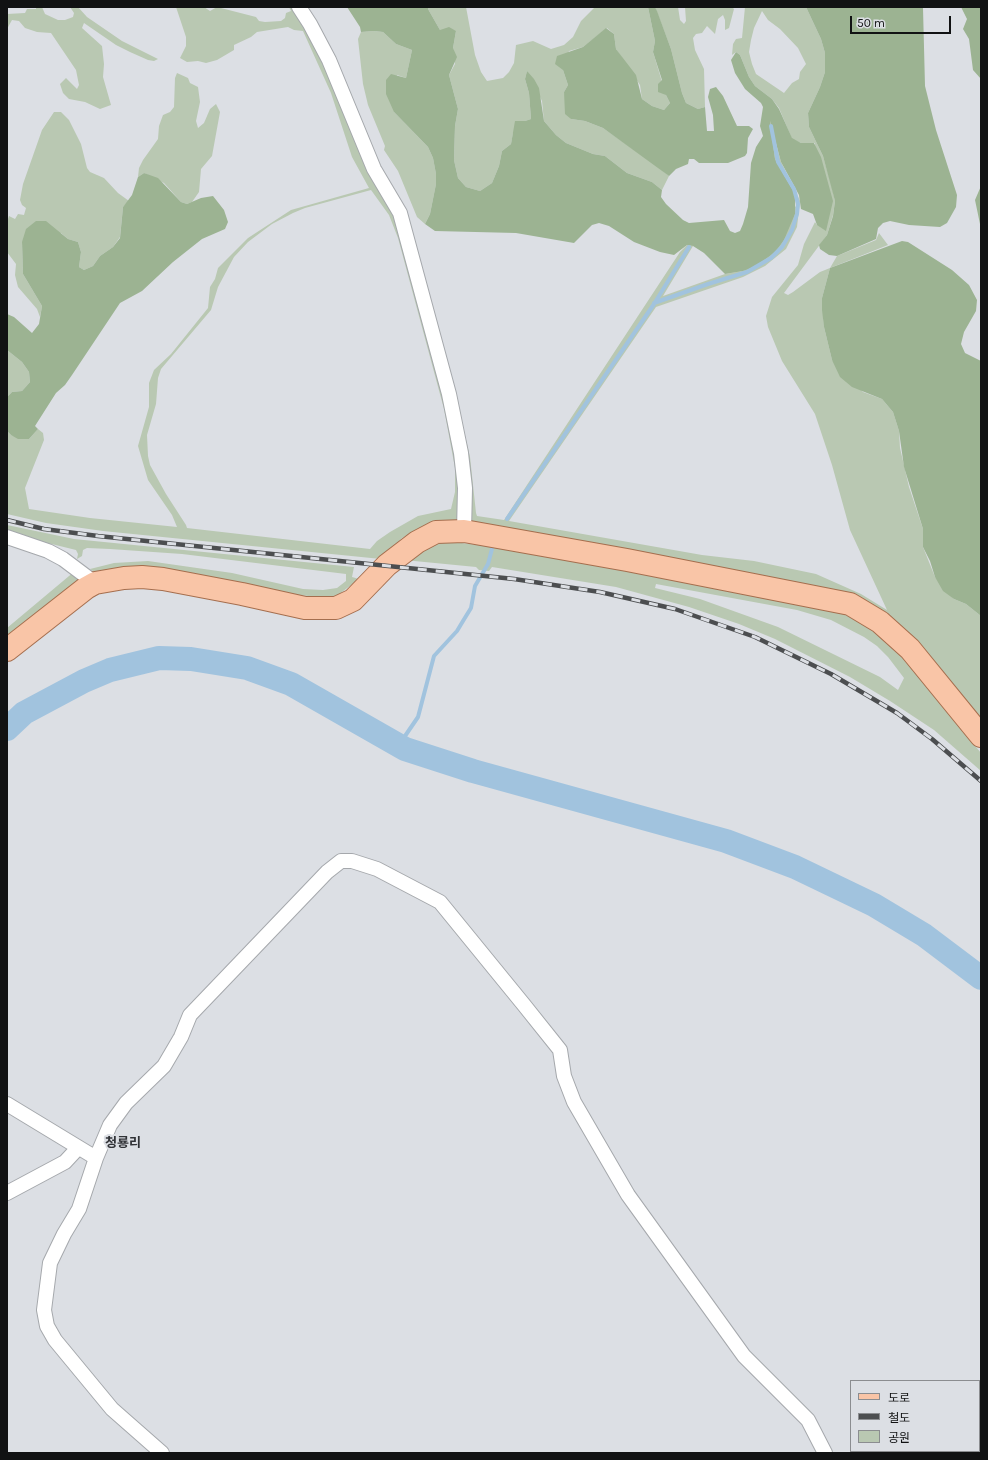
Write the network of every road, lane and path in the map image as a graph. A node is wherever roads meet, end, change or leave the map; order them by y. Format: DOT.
graph roads {
  1 [pos="299,7"];
  2 [pos="464,531"];
  3 [pos="7,537"];
  4 [pos="96,583"];
  5 [pos="7,650"];
  6 [pos="981,736"];
  7 [pos="7,1104"];
  8 [pos="78,1148"];
  9 [pos="96,1158"];
  10 [pos="7,1193"];
  11 [pos="162,1453"];
  12 [pos="825,1453"];
  1 -- 2 [label="street"];
  2 -- 4 [label="main road"];
  2 -- 6 [label="main road"];
  3 -- 4 [label="street"];
  4 -- 5 [label="main road"];
  7 -- 8 [label="street"];
  8 -- 9 [label="street"];
  8 -- 10 [label="street"];
  9 -- 11 [label="street"];
  9 -- 12 [label="street"];
}
